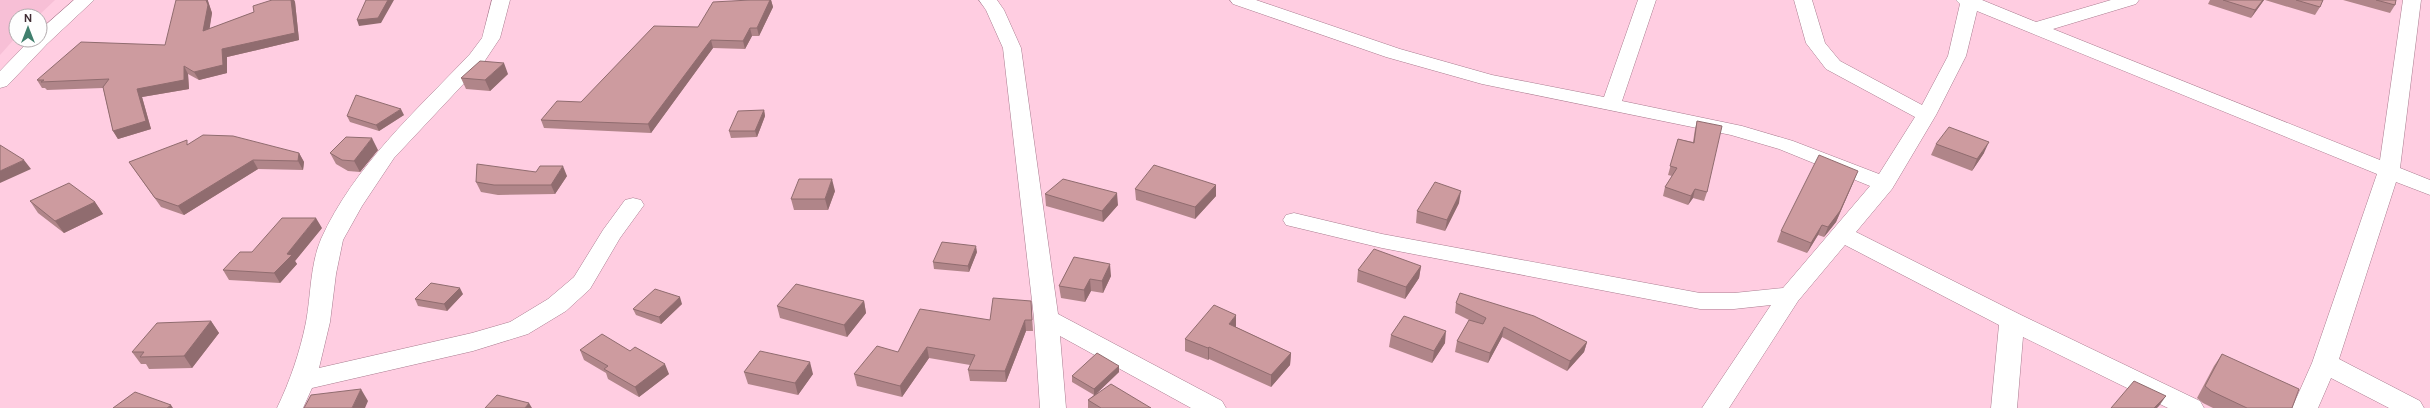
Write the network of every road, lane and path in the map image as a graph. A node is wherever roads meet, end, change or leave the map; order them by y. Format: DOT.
graph roads {
  1 [pos="85,0"];
  2 [pos="501,0"];
  3 [pos="988,0"];
  4 [pos="1239,0"];
  5 [pos="1647,0"];
  6 [pos="1803,0"];
  7 [pos="2130,0"];
  8 [pos="2412,0"];
  9 [pos="1970,1"];
  10 [pos="2036,28"];
  11 [pos="48,33"];
  12 [pos="32,48"];
  13 [pos="0,82"];
  14 [pos="1611,105"];
  15 [pos="1926,115"];
  16 [pos="2389,172"];
  17 [pos="1884,184"];
  18 [pos="2430,188"];
  19 [pos="633,205"];
  20 [pos="1294,220"];
  21 [pos="1843,235"];
  22 [pos="1790,295"];
  23 [pos="1046,318"];
  24 [pos="2012,320"];
  25 [pos="2326,363"];
  26 [pos="303,381"];
  27 [pos="290,408"];
  28 [pos="1053,408"];
  29 [pos="1213,408"];
  30 [pos="1715,408"];
  31 [pos="2004,408"];
  32 [pos="2191,408"];
  33 [pos="2305,408"];
  34 [pos="2411,408"];
  1 -- 11 [label="street"];
  2 -- 26 [label="street"];
  3 -- 23 [label="street"];
  4 -- 14 [label="street"];
  5 -- 14 [label="street"];
  6 -- 15 [label="street"];
  7 -- 10 [label="street"];
  8 -- 16 [label="street"];
  9 -- 10 [label="street"];
  9 -- 15 [label="street"];
  10 -- 16 [label="street"];
  12 -- 13 [label="street"];
  14 -- 17 [label="street"];
  15 -- 17 [label="street"];
  16 -- 18 [label="street"];
  16 -- 25 [label="street"];
  17 -- 21 [label="street"];
  19 -- 26 [label="street"];
  20 -- 22 [label="street"];
  21 -- 22 [label="street"];
  21 -- 24 [label="street"];
  22 -- 30 [label="street"];
  23 -- 28 [label="street"];
  23 -- 29 [label="street"];
  24 -- 31 [label="street"];
  24 -- 32 [label="street"];
  25 -- 33 [label="street"];
  25 -- 34 [label="street"];
  26 -- 27 [label="street"];
}
